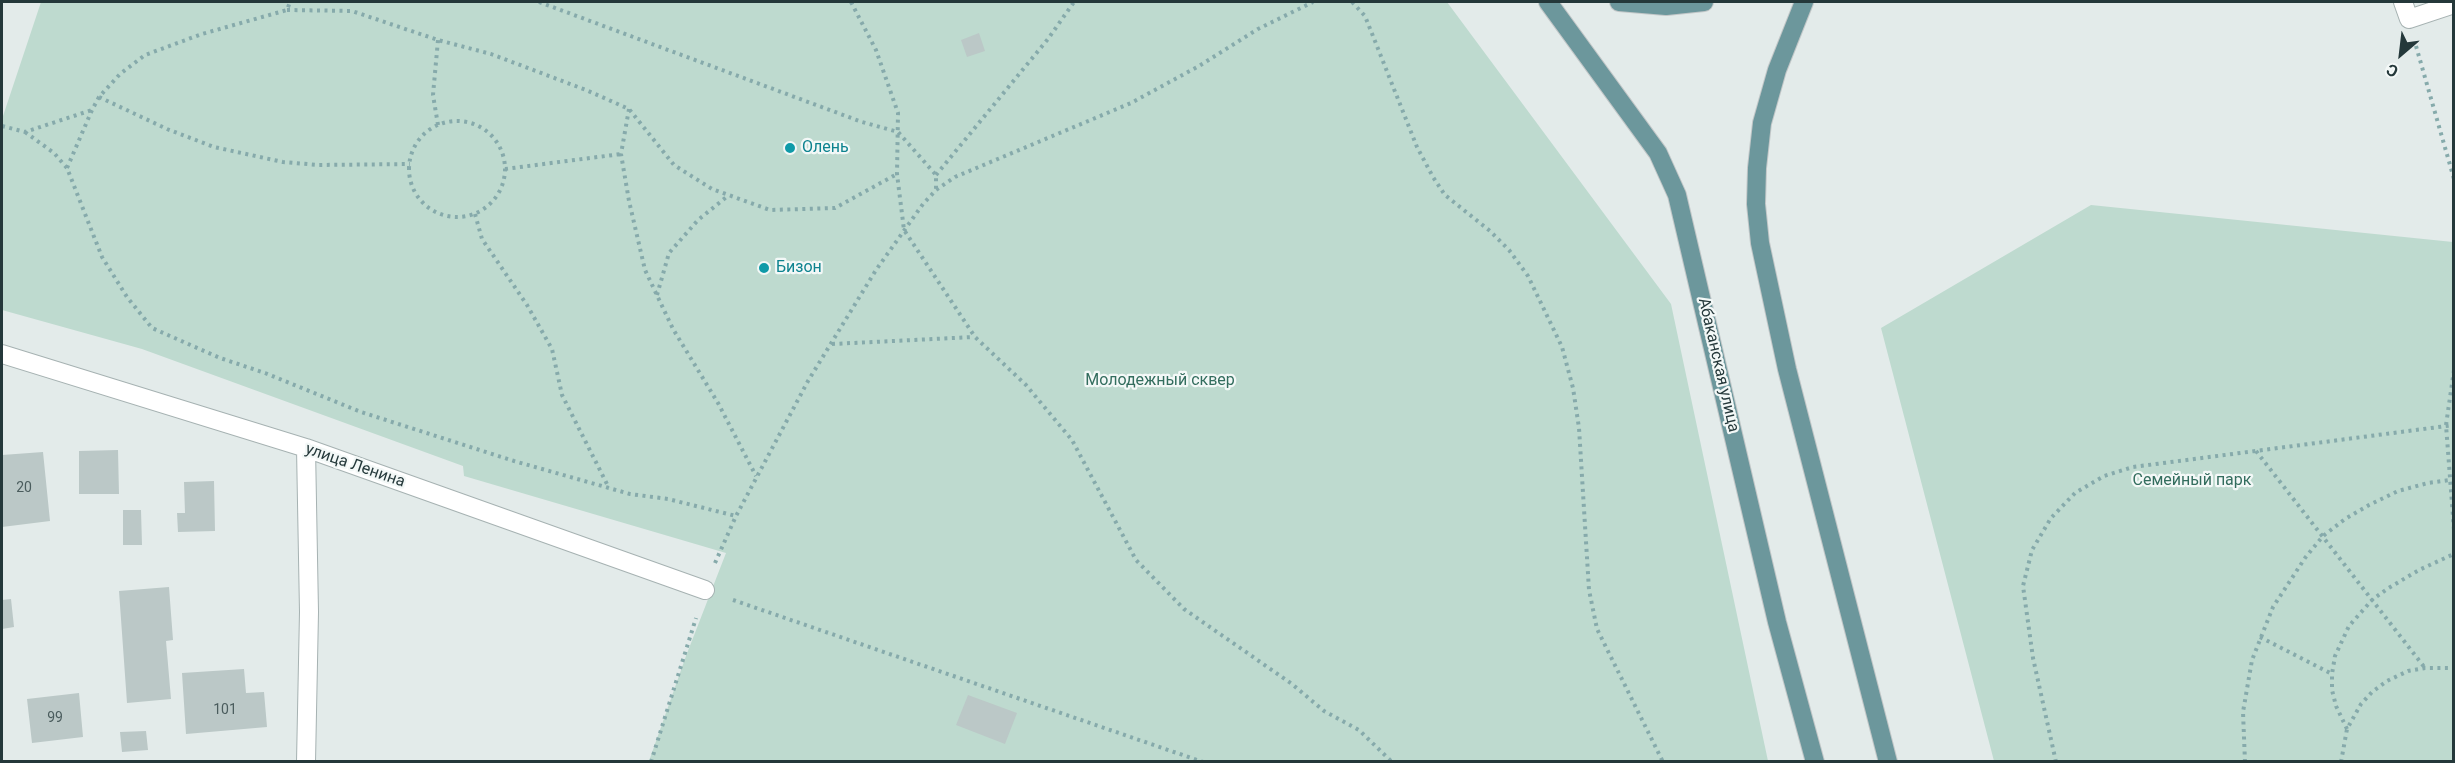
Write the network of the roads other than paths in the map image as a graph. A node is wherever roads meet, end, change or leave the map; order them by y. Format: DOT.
graph roads {
  1 [pos="1548,2"];
  2 [pos="1619,2"];
  3 [pos="1704,2"];
  4 [pos="1804,2"];
  5 [pos="2403,2"];
  6 [pos="2454,4"];
  7 [pos="2,354"];
  8 [pos="306,448"];
  9 [pos="705,590"];
  10 [pos="306,762"];
  11 [pos="1815,762"];
  12 [pos="1888,762"];
  1 -- 11 [label="main road, Абаканская улица"];
  2 -- 3 [label="main road"];
  4 -- 12 [label="main road"];
  5 -- 6 [label="street"];
  7 -- 8 [label="street, улица Ленина"];
  8 -- 9 [label="street, улица Ленина"];
  8 -- 10 [label="street"];
}
